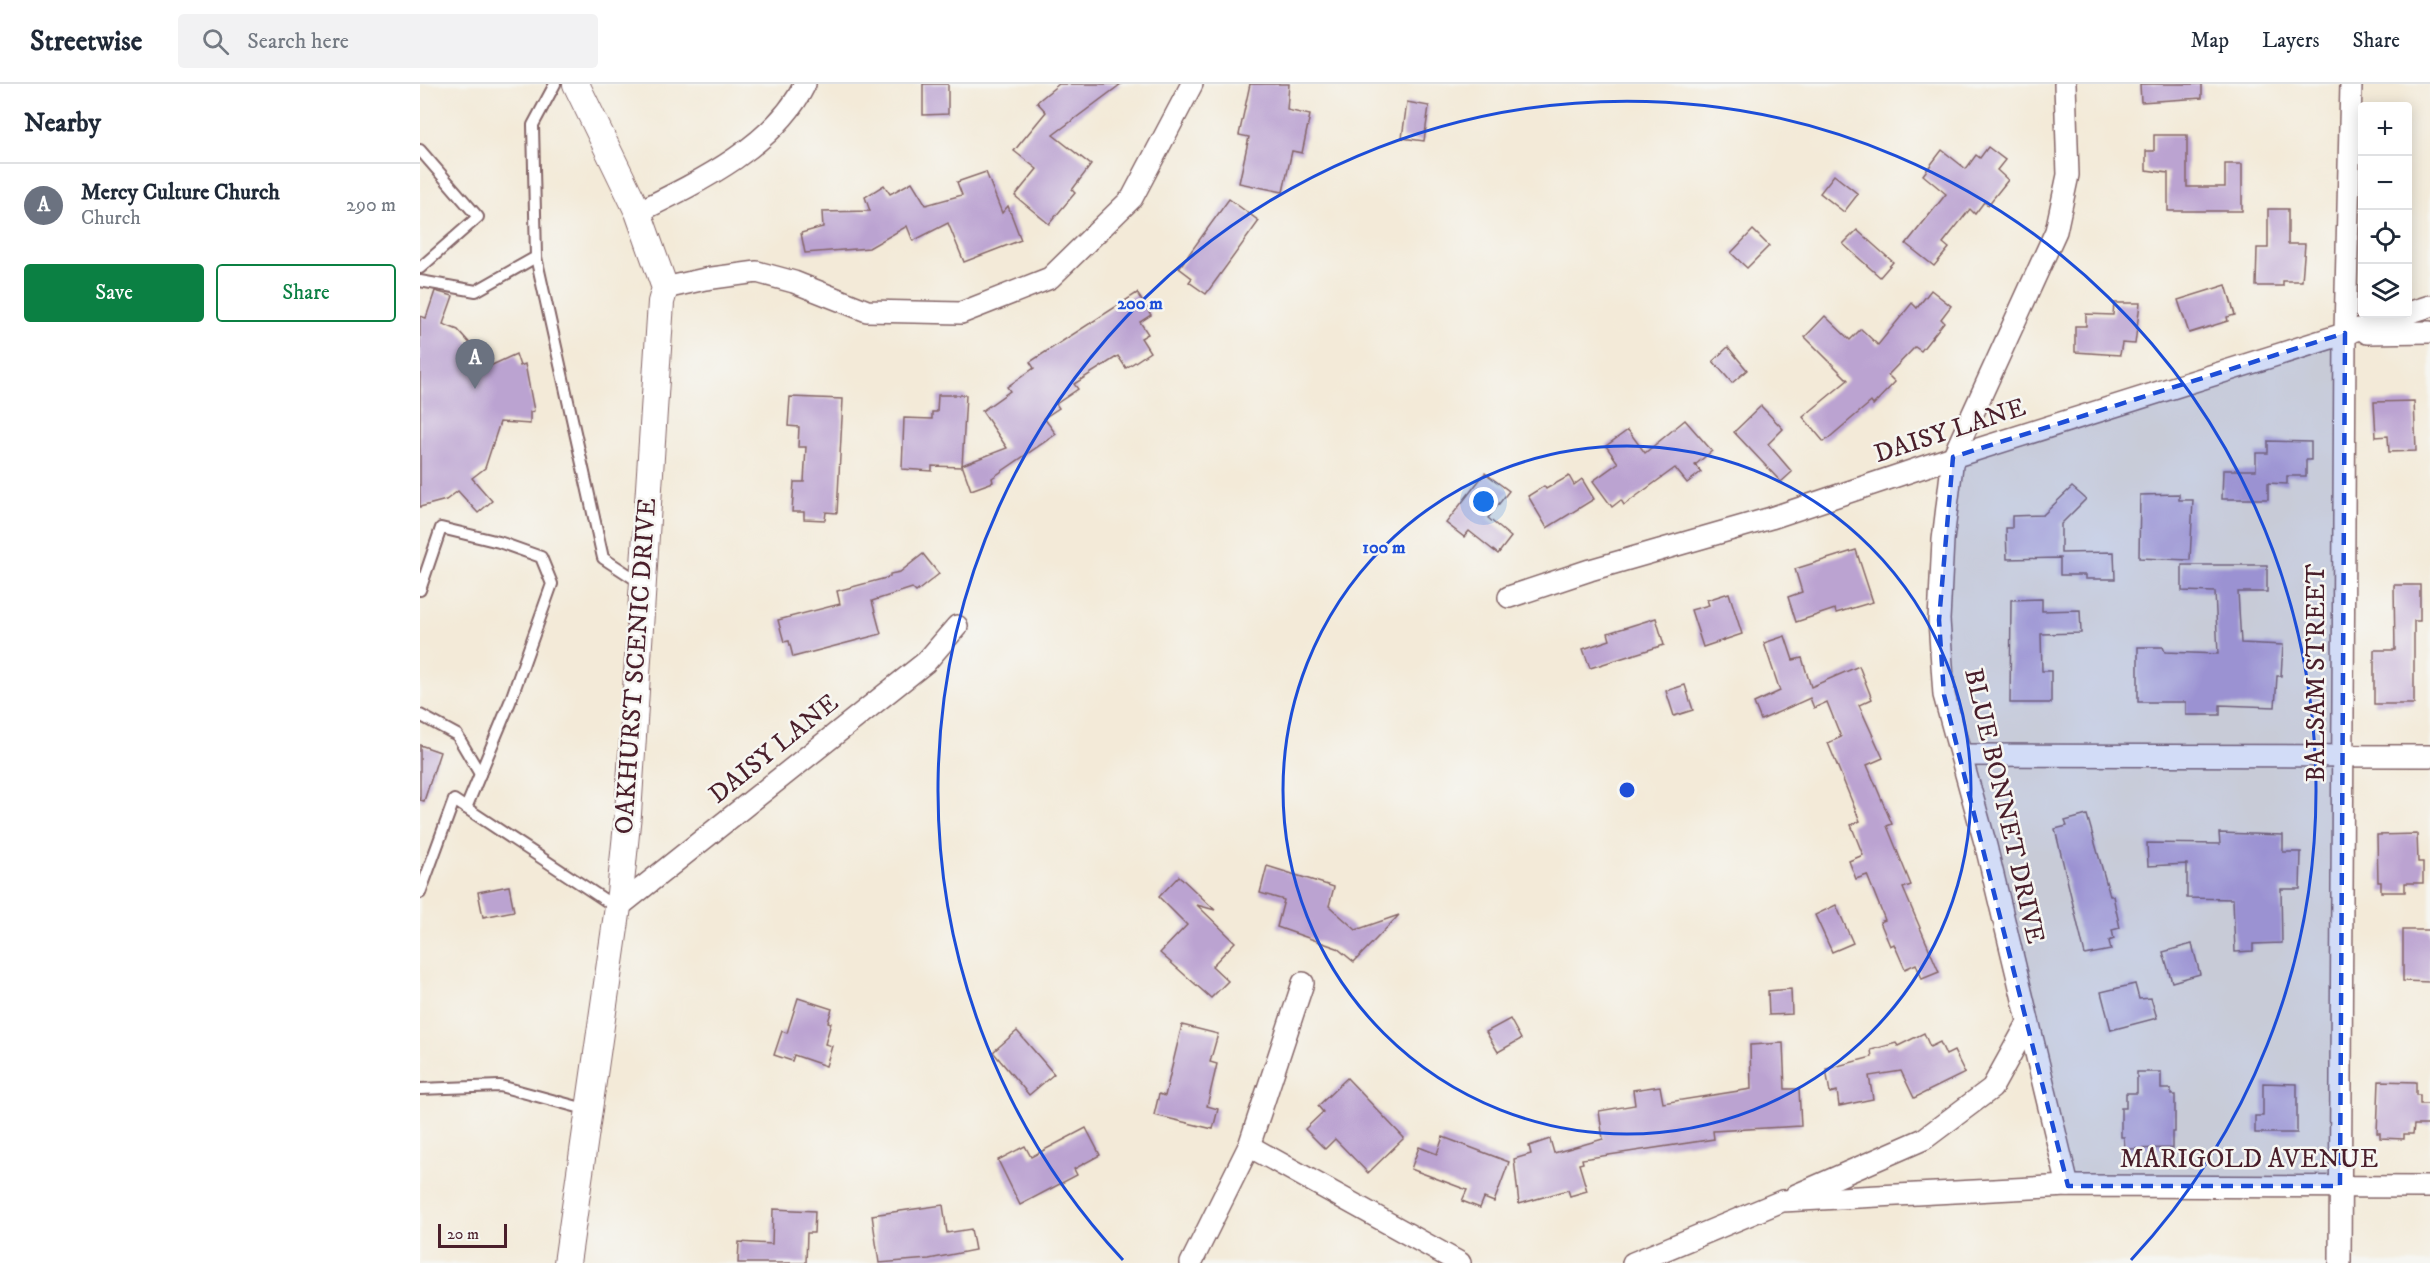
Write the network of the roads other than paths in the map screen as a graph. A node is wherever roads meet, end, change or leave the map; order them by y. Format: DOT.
graph roads {
  1 [pos="555,84"];
  2 [pos="576,84"];
  3 [pos="805,84"];
  4 [pos="1191,84"];
  5 [pos="2065,84"];
  6 [pos="2351,84"];
  7 [pos="420,150"];
  8 [pos="638,212"];
  9 [pos="537,257"];
  10 [pos="420,268"];
  11 [pos="420,281"];
  12 [pos="665,288"];
  13 [pos="2430,306"];
  14 [pos="2412,311"];
  15 [pos="2392,318"];
  16 [pos="2430,332"];
  17 [pos="2345,333"];
  18 [pos="1953,457"];
  19 [pos="641,583"];
  20 [pos="420,590"];
  21 [pos="1509,597"];
  22 [pos="957,626"];
  23 [pos="420,715"];
  24 [pos="1961,755"];
  25 [pos="2343,756"];
  26 [pos="2430,756"];
  27 [pos="480,774"];
  28 [pos="466,808"];
  29 [pos="420,893"];
  30 [pos="617,908"];
  31 [pos="1303,983"];
  32 [pos="2028,1023"];
  33 [pos="420,1089"];
  34 [pos="589,1110"];
  35 [pos="1249,1146"];
  36 [pos="2068,1186"];
  37 [pos="2340,1186"];
  38 [pos="2430,1187"];
  39 [pos="1782,1201"];
  40 [pos="567,1263"];
  41 [pos="1191,1263"];
  42 [pos="1460,1263"];
  43 [pos="1633,1263"];
  44 [pos="2340,1263"];
  1 -- 9 [label="lane"];
  2 -- 8 [label="street, OAKHURST SCENIC DRIVE"];
  3 -- 8 [label="street"];
  4 -- 12 [label="street"];
  5 -- 18 [label="street, BLUE BONNET DRIVE"];
  6 -- 17 [label="street, BALSAM STREET"];
  7 -- 10 [label="lane"];
  8 -- 12 [label="street, OAKHURST SCENIC DRIVE"];
  9 -- 11 [label="lane"];
  9 -- 19 [label="lane"];
  12 -- 19 [label="street, OAKHURST SCENIC DRIVE"];
  13 -- 14 [label="street, DAISY LANE"];
  15 -- 17 [label="street, DAISY LANE"];
  16 -- 17 [label="street"];
  17 -- 18 [label="street, DAISY LANE"];
  17 -- 25 [label="street, BALSAM STREET"];
  18 -- 21 [label="street, DAISY LANE"];
  18 -- 24 [label="street, BLUE BONNET DRIVE"];
  19 -- 30 [label="street, OAKHURST SCENIC DRIVE"];
  20 -- 27 [label="lane"];
  22 -- 30 [label="street, DAISY LANE"];
  23 -- 27 [label="lane"];
  24 -- 25 [label="street"];
  24 -- 32 [label="street, BLUE BONNET DRIVE"];
  25 -- 26 [label="street"];
  25 -- 37 [label="street, BALSAM STREET"];
  27 -- 28 [label="lane"];
  28 -- 29 [label="lane"];
  28 -- 30 [label="lane"];
  30 -- 34 [label="street, OAKHURST SCENIC DRIVE"];
  31 -- 35 [label="street"];
  32 -- 36 [label="street, BLUE BONNET DRIVE"];
  32 -- 39 [label="street"];
  33 -- 34 [label="lane"];
  34 -- 40 [label="street, OAKHURST SCENIC DRIVE"];
  35 -- 41 [label="street"];
  35 -- 42 [label="street"];
  36 -- 37 [label="street, MARIGOLD AVENUE"];
  36 -- 39 [label="street"];
  37 -- 38 [label="street, MARIGOLD AVENUE"];
  37 -- 44 [label="street, BALSAM STREET"];
  39 -- 43 [label="street"];
}
